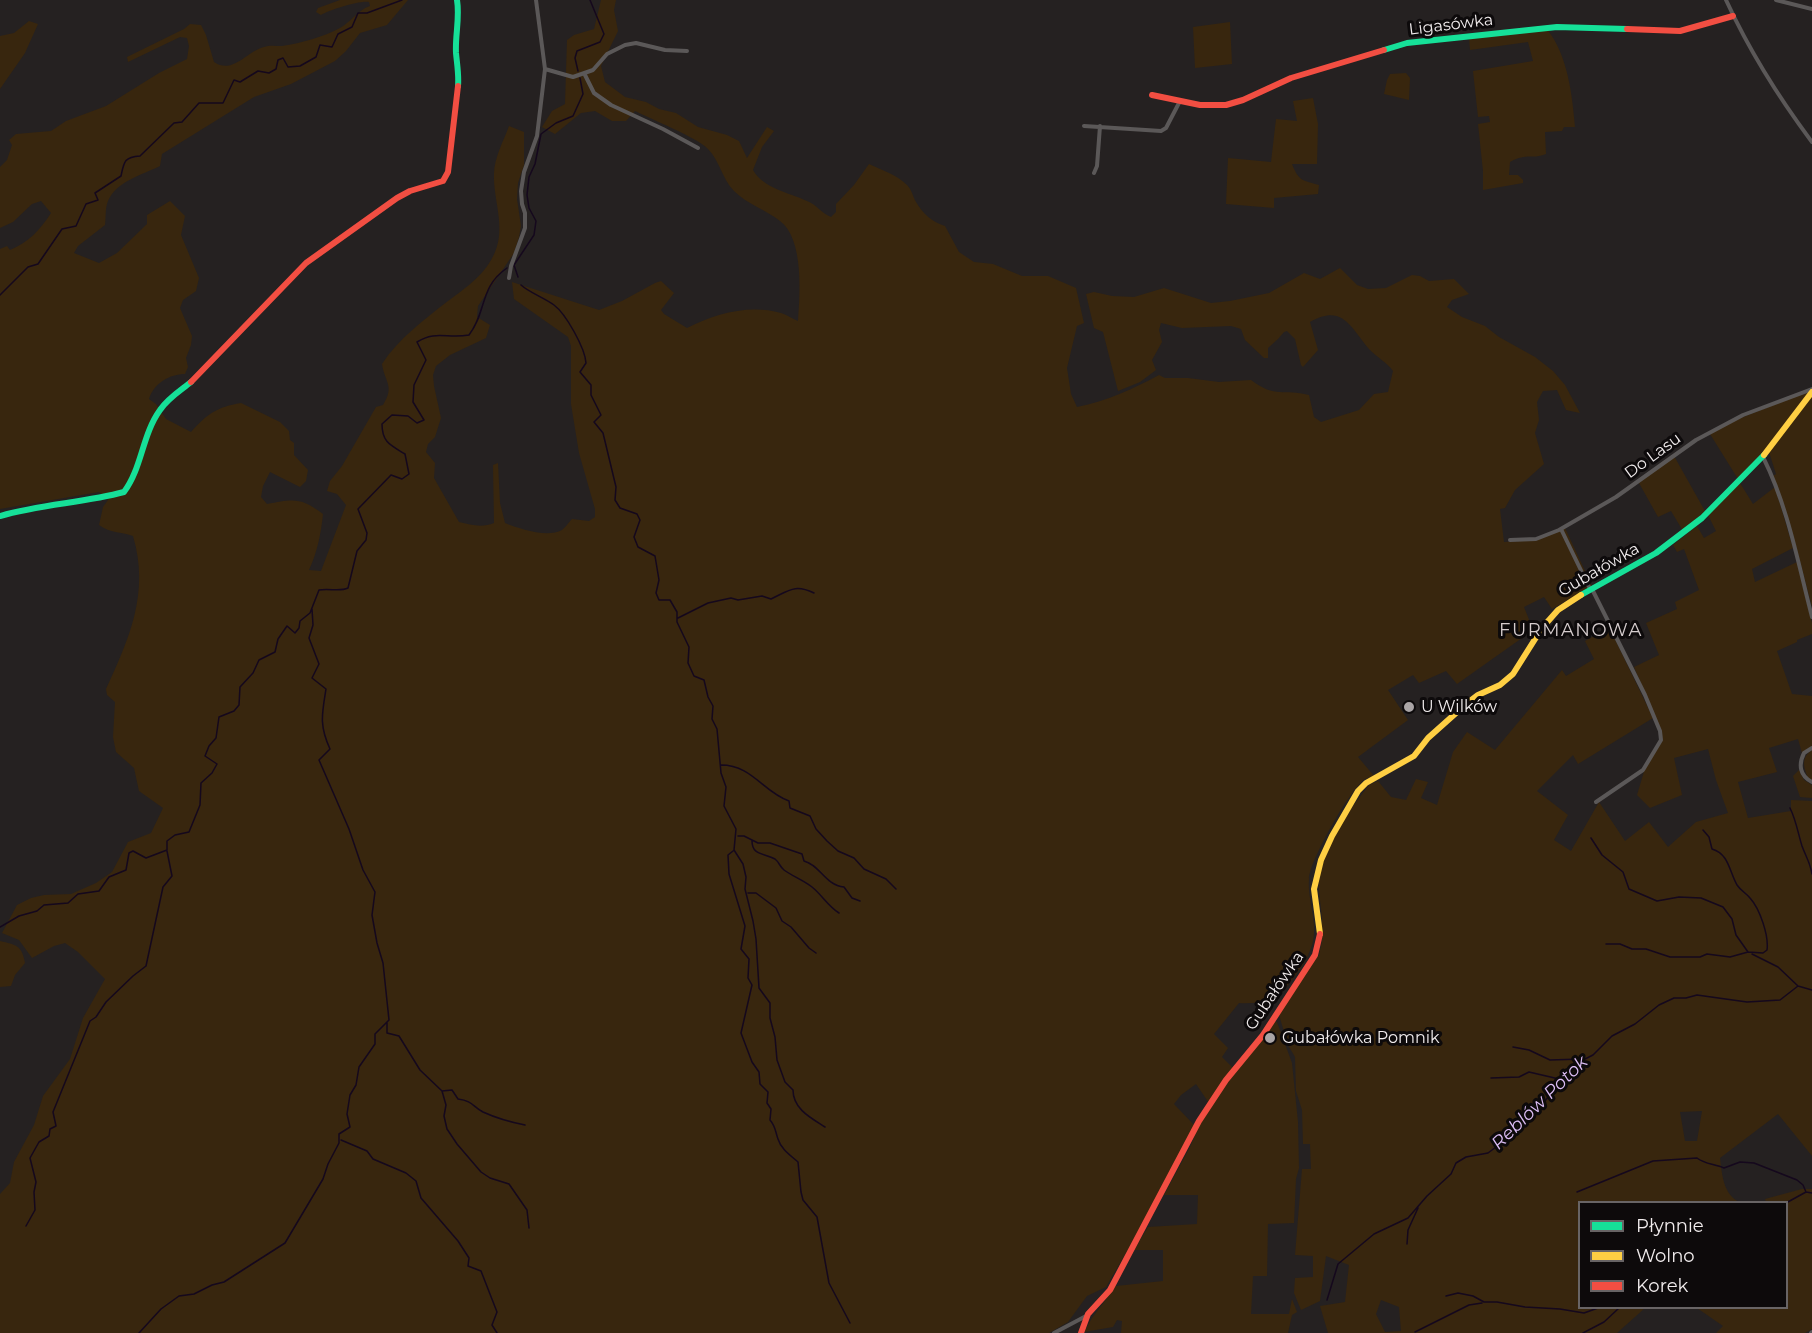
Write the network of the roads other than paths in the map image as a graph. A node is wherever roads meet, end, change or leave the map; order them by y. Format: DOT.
graph roads {
  1 [pos="457,0"];
  2 [pos="536,0"];
  3 [pos="1726,0"];
  4 [pos="1776,0"];
  5 [pos="1812,9"];
  6 [pos="1733,16"];
  7 [pos="687,51"];
  8 [pos="545,69"];
  9 [pos="584,73"];
  10 [pos="1152,94"];
  11 [pos="1180,101"];
  12 [pos="1084,126"];
  13 [pos="1100,126"];
  14 [pos="1812,142"];
  15 [pos="698,148"];
  16 [pos="1094,173"];
  17 [pos="509,278"];
  18 [pos="1812,390"];
  19 [pos="1762,457"];
  20 [pos="0,516"];
  21 [pos="1561,529"];
  22 [pos="1510,540"];
  23 [pos="1591,589"];
  24 [pos="1812,617"];
  25 [pos="1812,748"];
  26 [pos="1812,782"];
  27 [pos="1596,802"];
  28 [pos="1088,1314"];
  29 [pos="1054,1333"];
  30 [pos="1081,1333"];
  1 -- 20 [label="street"];
  2 -- 8 [label="street"];
  3 -- 6 [label="street"];
  4 -- 5 [label="street"];
  6 -- 11 [label="street, Ligasówka"];
  6 -- 14 [label="street"];
  7 -- 9 [label="street"];
  8 -- 9 [label="street"];
  8 -- 17 [label="street"];
  9 -- 15 [label="street"];
  10 -- 11 [label="street, Ligasówka"];
  11 -- 13 [label="street"];
  12 -- 13 [label="street"];
  13 -- 16 [label="street"];
  18 -- 19 [label="street, Gubałówka"];
  18 -- 21 [label="street, Do Lasu"];
  19 -- 23 [label="street, Gubałówka"];
  19 -- 24 [label="street"];
  21 -- 22 [label="street, Do Lasu"];
  21 -- 23 [label="street"];
  23 -- 27 [label="street"];
  23 -- 28 [label="street, Gubałówka"];
  25 -- 26 [label="street"];
  28 -- 29 [label="street, Gubałówka"];
  28 -- 30 [label="street, Gubałówka"];
}
